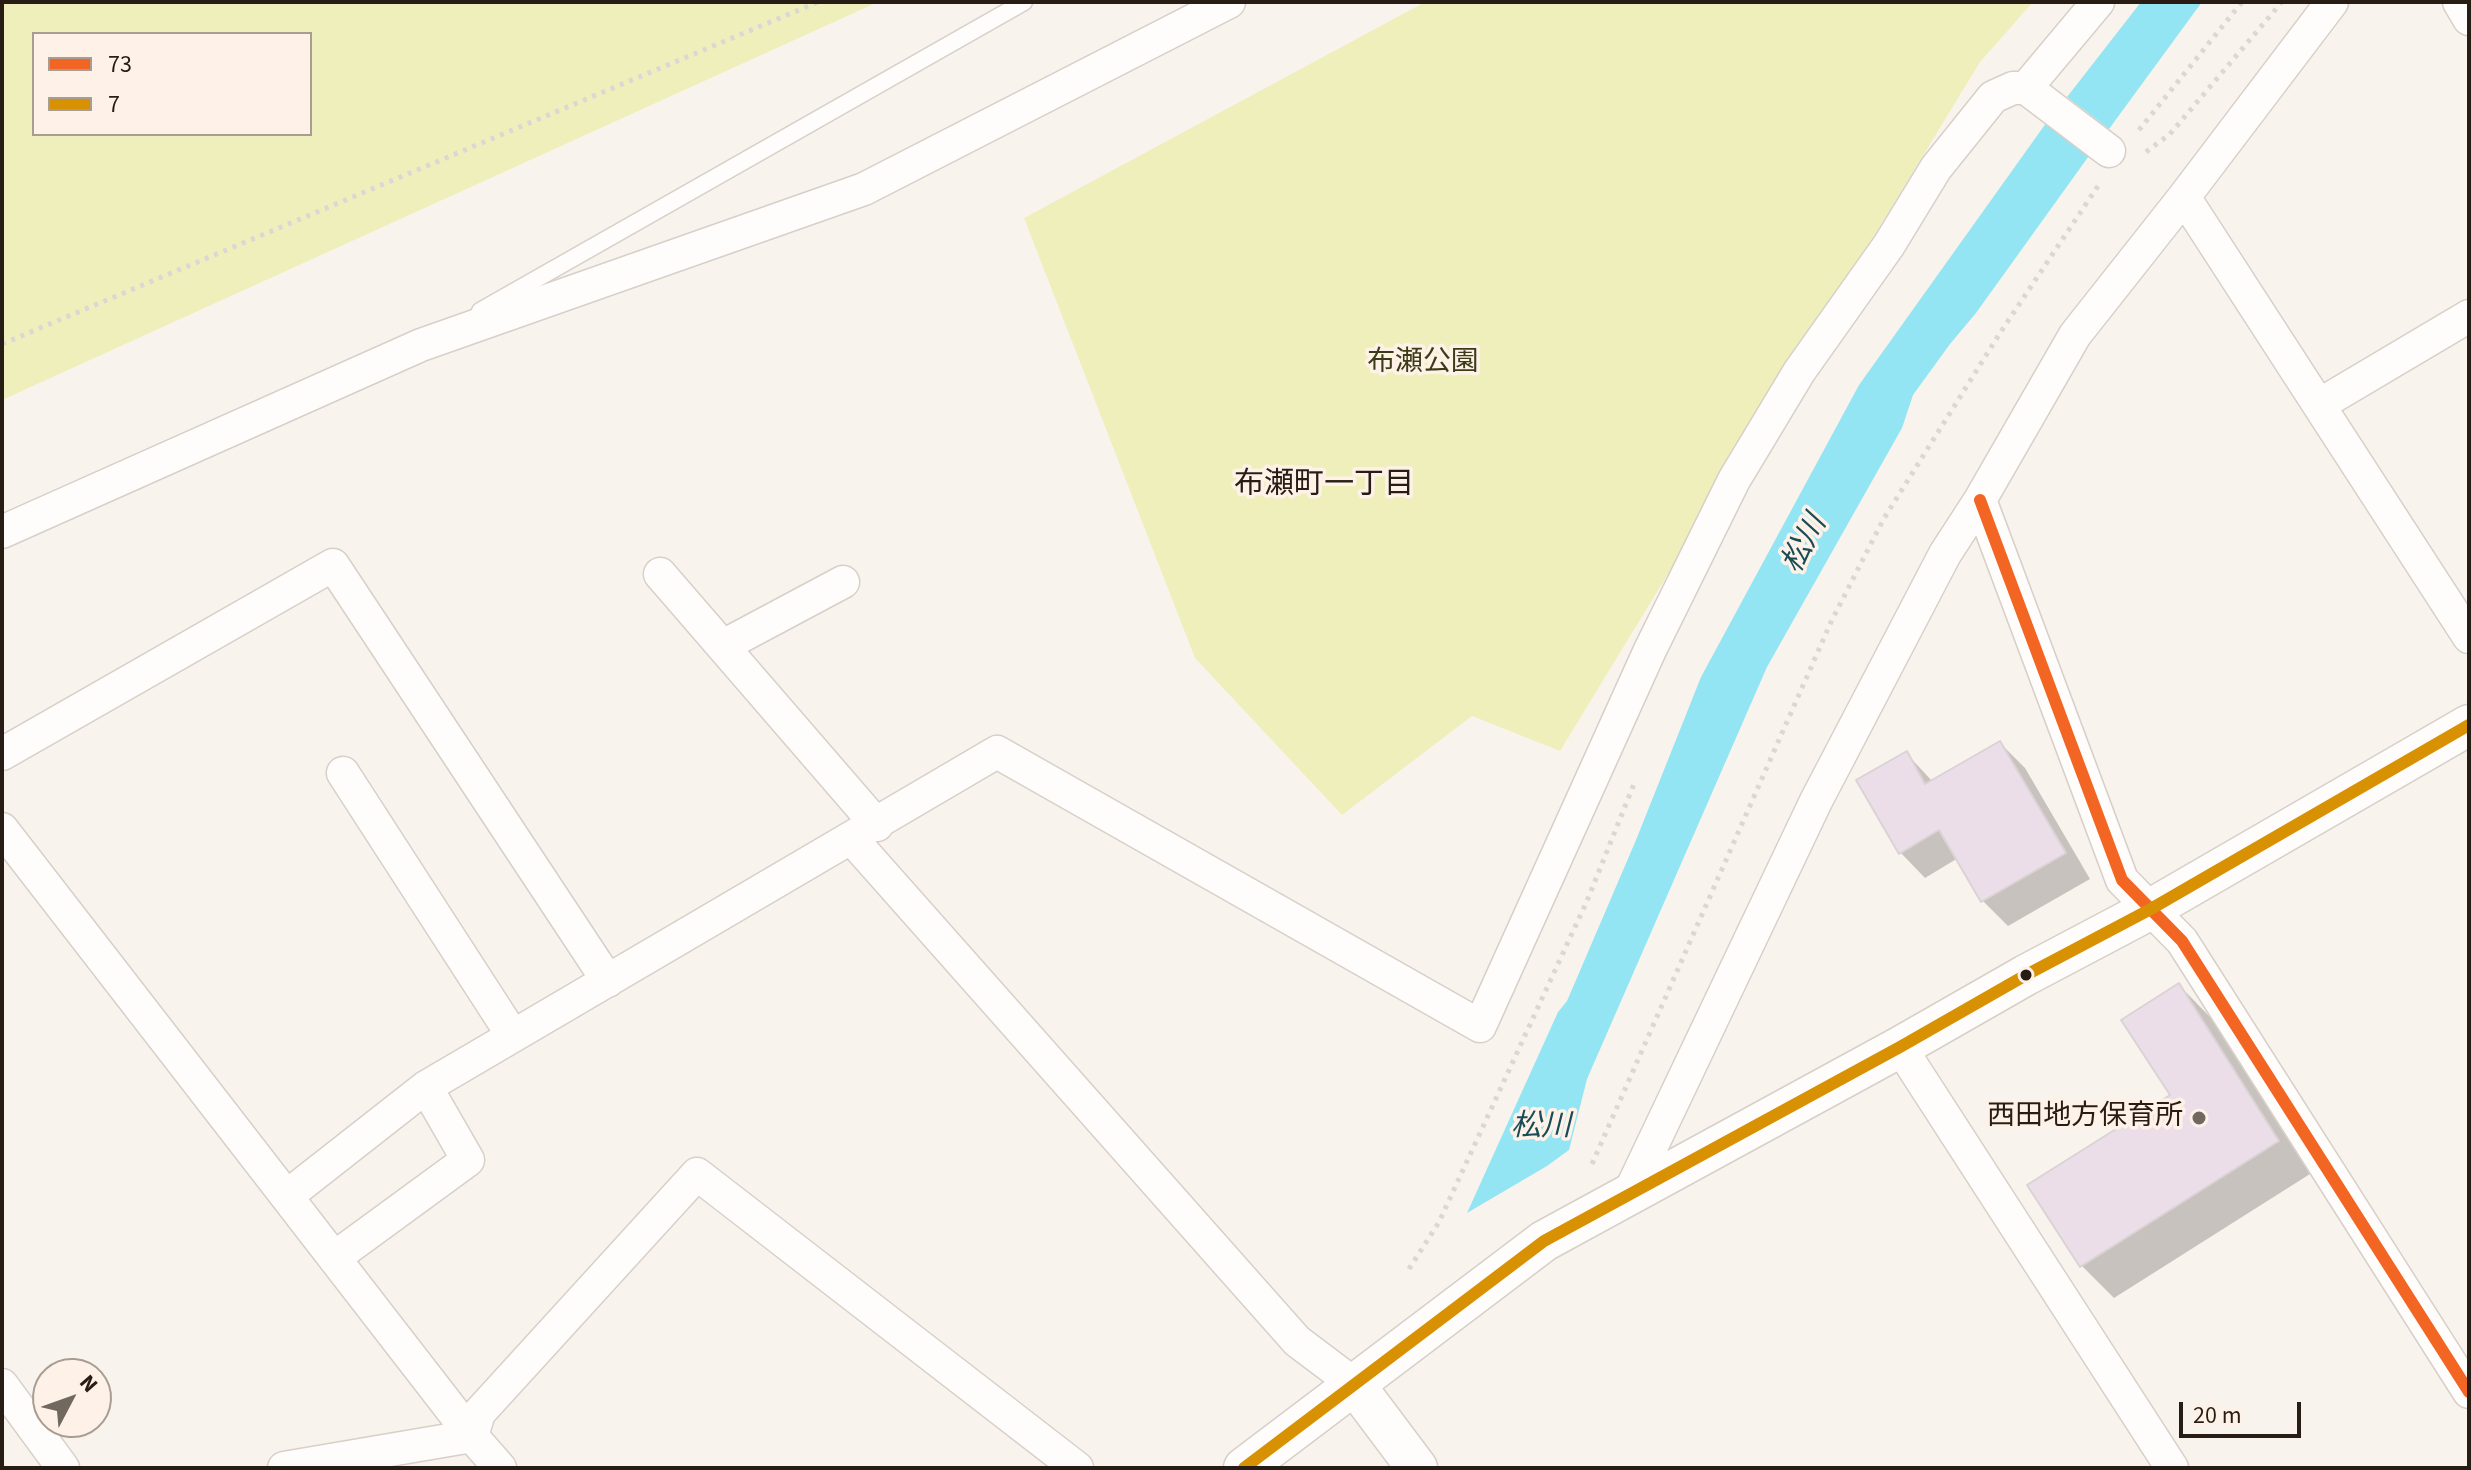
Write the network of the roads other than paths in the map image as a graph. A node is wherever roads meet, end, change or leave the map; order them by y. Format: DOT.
graph roads {
  1 [pos="1024,2"];
  2 [pos="1229,2"];
  3 [pos="2098,2"];
  4 [pos="2332,2"];
  5 [pos="2459,2"];
  6 [pos="2469,19"];
  7 [pos="2026,88"];
  8 [pos="2114,154"];
  9 [pos="2184,197"];
  10 [pos="2469,316"];
  11 [pos="421,345"];
  12 [pos="2319,405"];
  13 [pos="1980,500"];
  14 [pos="2,532"];
  15 [pos="660,574"];
  16 [pos="843,582"];
  17 [pos="2469,637"];
  18 [pos="723,646"];
  19 [pos="2469,725"];
  20 [pos="2,754"];
  21 [pos="343,773"];
  22 [pos="2,829"];
  23 [pos="864,832"];
  24 [pos="2149,910"];
  25 [pos="608,981"];
  26 [pos="513,1036"];
  27 [pos="1900,1047"];
  28 [pos="426,1087"];
  29 [pos="287,1196"];
  30 [pos="1612,1204"];
  31 [pos="334,1258"];
  32 [pos="1354,1384"];
  33 [pos="2,1385"];
  34 [pos="2469,1392"];
  35 [pos="472,1436"];
  36 [pos="63,1468"];
  37 [pos="284,1468"];
  38 [pos="500,1468"];
  39 [pos="1077,1468"];
  40 [pos="1244,1468"];
  41 [pos="1417,1468"];
  42 [pos="2172,1468"];
  1 -- 11 [label="lane"];
  2 -- 11 [label="street"];
  3 -- 7 [label="street"];
  4 -- 9 [label="street"];
  5 -- 6 [label="street"];
  7 -- 8 [label="street"];
  7 -- 23 [label="street"];
  9 -- 12 [label="street"];
  9 -- 13 [label="street"];
  10 -- 12 [label="street"];
  11 -- 14 [label="street"];
  12 -- 17 [label="street"];
  13 -- 24 [label="street"];
  13 -- 30 [label="street"];
  15 -- 18 [label="street"];
  16 -- 18 [label="street"];
  18 -- 23 [label="street"];
  19 -- 24 [label="street"];
  20 -- 25 [label="street"];
  21 -- 26 [label="street"];
  22 -- 29 [label="street"];
  23 -- 25 [label="street"];
  23 -- 32 [label="street"];
  24 -- 27 [label="street"];
  24 -- 34 [label="street"];
  25 -- 26 [label="street"];
  26 -- 28 [label="street"];
  27 -- 30 [label="street"];
  27 -- 42 [label="street"];
  28 -- 29 [label="street"];
  28 -- 31 [label="street"];
  29 -- 31 [label="street"];
  30 -- 32 [label="street"];
  31 -- 35 [label="street"];
  32 -- 40 [label="street"];
  32 -- 41 [label="street"];
  33 -- 36 [label="street"];
  35 -- 37 [label="street"];
  35 -- 38 [label="street"];
  35 -- 39 [label="street"];
}
